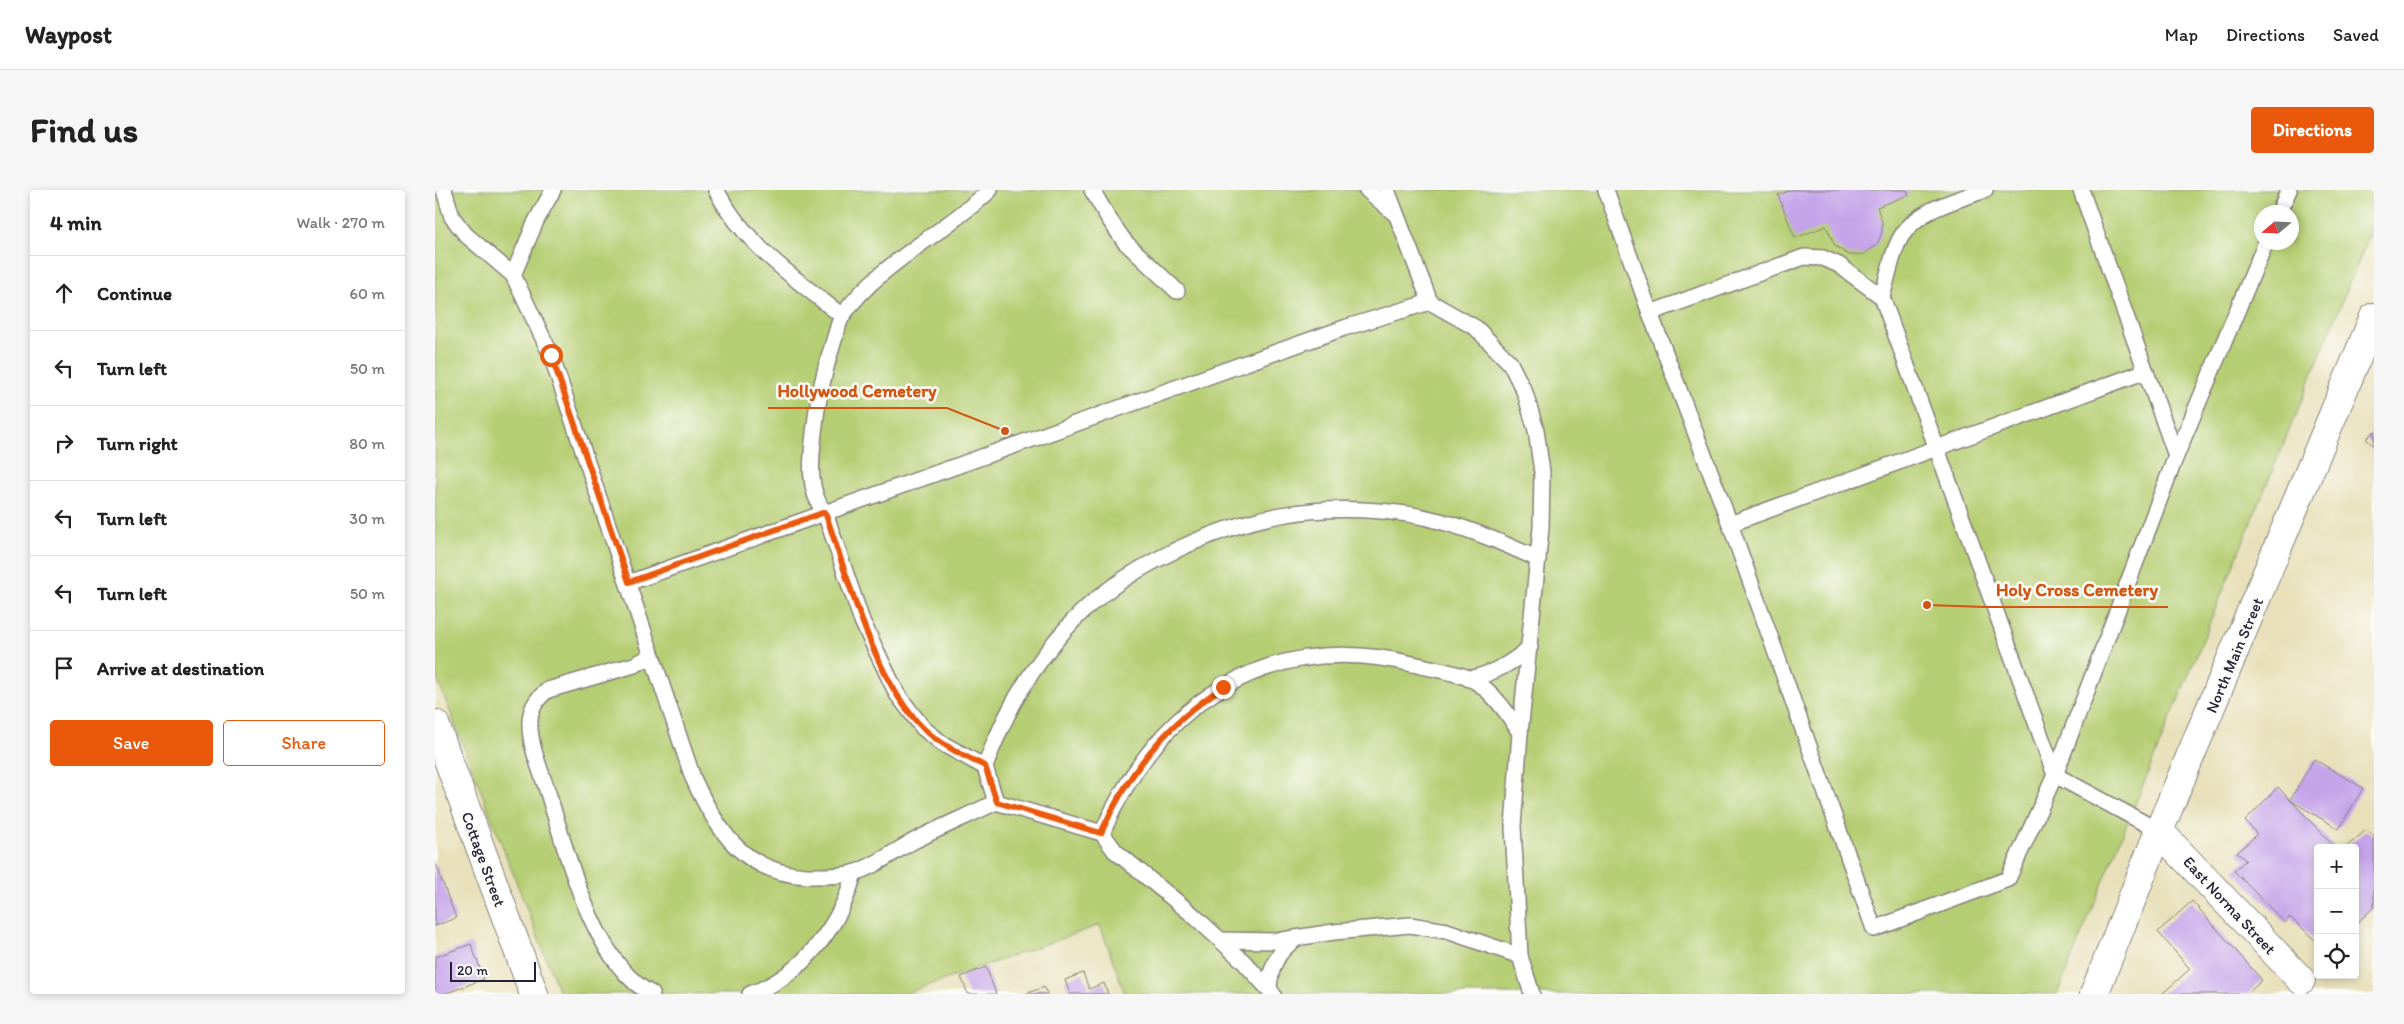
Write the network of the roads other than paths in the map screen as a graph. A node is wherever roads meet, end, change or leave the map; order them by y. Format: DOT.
graph roads {
  1 [pos="444,190"];
  2 [pos="553,190"];
  3 [pos="716,190"];
  4 [pos="990,190"];
  5 [pos="1092,190"];
  6 [pos="1367,190"];
  7 [pos="1387,190"];
  8 [pos="1606,190"];
  9 [pos="1985,190"];
  10 [pos="2081,190"];
  11 [pos="2289,190"];
  12 [pos="2282,205"];
  13 [pos="1396,214"];
  14 [pos="2264,250"];
  15 [pos="513,275"];
  16 [pos="1177,291"];
  17 [pos="1882,297"];
  18 [pos="1430,302"];
  19 [pos="1650,313"];
  20 [pos="842,316"];
  21 [pos="2374,317"];
  22 [pos="2146,371"];
  23 [pos="1937,448"];
  24 [pos="2177,456"];
  25 [pos="825,512"];
  26 [pos="1730,524"];
  27 [pos="1538,559"];
  28 [pos="629,582"];
  29 [pos="1530,647"];
  30 [pos="652,656"];
  31 [pos="1469,679"];
  32 [pos="435,724"];
  33 [pos="1520,733"];
  34 [pos="985,766"];
  35 [pos="2055,775"];
  36 [pos="997,802"];
  37 [pos="2159,831"];
  38 [pos="1101,833"];
  39 [pos="855,873"];
  40 [pos="1296,939"];
  41 [pos="1221,940"];
  42 [pos="1520,956"];
  43 [pos="2301,980"];
  44 [pos="1271,992"];
  45 [pos="533,994"];
  46 [pos="652,994"];
  47 [pos="750,994"];
  48 [pos="1532,994"];
  49 [pos="2094,994"];
  1 -- 15 [label="lane"];
  2 -- 15 [label="lane"];
  3 -- 20 [label="lane"];
  4 -- 20 [label="lane"];
  5 -- 16 [label="lane"];
  6 -- 13 [label="lane"];
  7 -- 13 [label="lane"];
  8 -- 19 [label="lane"];
  9 -- 17 [label="lane"];
  10 -- 22 [label="lane"];
  11 -- 12 [label="lane"];
  13 -- 18 [label="lane"];
  14 -- 24 [label="lane"];
  15 -- 28 [label="lane"];
  17 -- 19 [label="lane"];
  17 -- 23 [label="lane"];
  18 -- 25 [label="lane"];
  18 -- 27 [label="lane"];
  19 -- 26 [label="lane"];
  20 -- 25 [label="lane"];
  21 -- 37 [label="main road, North Main Street"];
  22 -- 23 [label="lane"];
  22 -- 24 [label="lane"];
  23 -- 26 [label="lane"];
  23 -- 35 [label="lane"];
  24 -- 35 [label="lane"];
  25 -- 28 [label="lane"];
  25 -- 34 [label="lane"];
  26 -- 35 [label="lane"];
  27 -- 29 [label="lane"];
  27 -- 34 [label="lane"];
  28 -- 30 [label="lane"];
  29 -- 31 [label="lane"];
  29 -- 33 [label="lane"];
  30 -- 39 [label="lane"];
  30 -- 46 [label="lane"];
  31 -- 33 [label="lane"];
  31 -- 38 [label="lane"];
  32 -- 45 [label="main road, Cottage Street"];
  33 -- 42 [label="lane"];
  34 -- 36 [label="lane"];
  35 -- 37 [label="lane"];
  36 -- 38 [label="lane"];
  36 -- 39 [label="lane"];
  37 -- 43 [label="main road, East Norma Street"];
  37 -- 49 [label="main road, North Main Street"];
  38 -- 41 [label="lane"];
  39 -- 47 [label="lane"];
  40 -- 41 [label="lane"];
  40 -- 42 [label="lane"];
  40 -- 44 [label="lane"];
  41 -- 44 [label="lane"];
  42 -- 48 [label="lane"];
}
